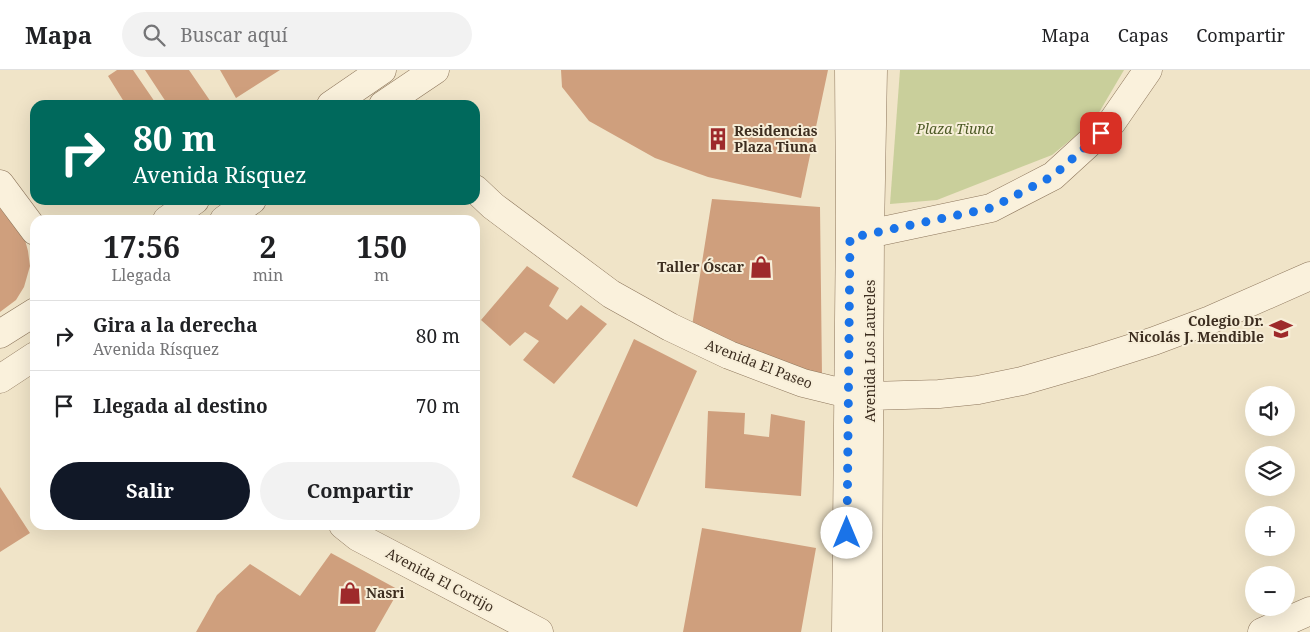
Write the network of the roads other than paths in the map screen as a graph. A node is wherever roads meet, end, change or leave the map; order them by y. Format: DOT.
graph roads {
  1 [pos="382,70"];
  2 [pos="435,70"];
  3 [pos="849,70"];
  4 [pos="874,70"];
  5 [pos="1148,70"];
  6 [pos="352,78"];
  7 [pos="335,100"];
  8 [pos="378,100"];
  9 [pos="391,100"];
  10 [pos="0,184"];
  11 [pos="480,194"];
  12 [pos="188,205"];
  13 [pos="245,205"];
  14 [pos="174,215"];
  15 [pos="231,215"];
  16 [pos="30,224"];
  17 [pos="860,236"];
  18 [pos="1310,276"];
  19 [pos="30,323"];
  20 [pos="21,344"];
  21 [pos="0,379"];
  22 [pos="859,395"];
  23 [pos="349,530"];
  24 [pos="1310,611"];
  25 [pos="539,632"];
  26 [pos="846,632"];
  27 [pos="868,632"];
  28 [pos="1262,632"];
  1 -- 6 [label="street"];
  2 -- 9 [label="street"];
  3 -- 17 [label="street, Avenida Los Laureles"];
  4 -- 17 [label="street, Avenida Los Laureles"];
  5 -- 17 [label="street"];
  6 -- 7 [label="street"];
  6 -- 8 [label="street"];
  10 -- 16 [label="street"];
  11 -- 22 [label="street, Avenida El Paseo"];
  12 -- 14 [label="street"];
  13 -- 15 [label="street"];
  17 -- 22 [label="street, Avenida Los Laureles"];
  18 -- 22 [label="street, Avenida El Paseo"];
  19 -- 20 [label="street"];
  20 -- 21 [label="street"];
  22 -- 26 [label="street, Avenida Los Laureles"];
  22 -- 27 [label="street, Avenida Los Laureles"];
  23 -- 25 [label="street, Avenida El Cortijo"];
  24 -- 28 [label="street"];
}
